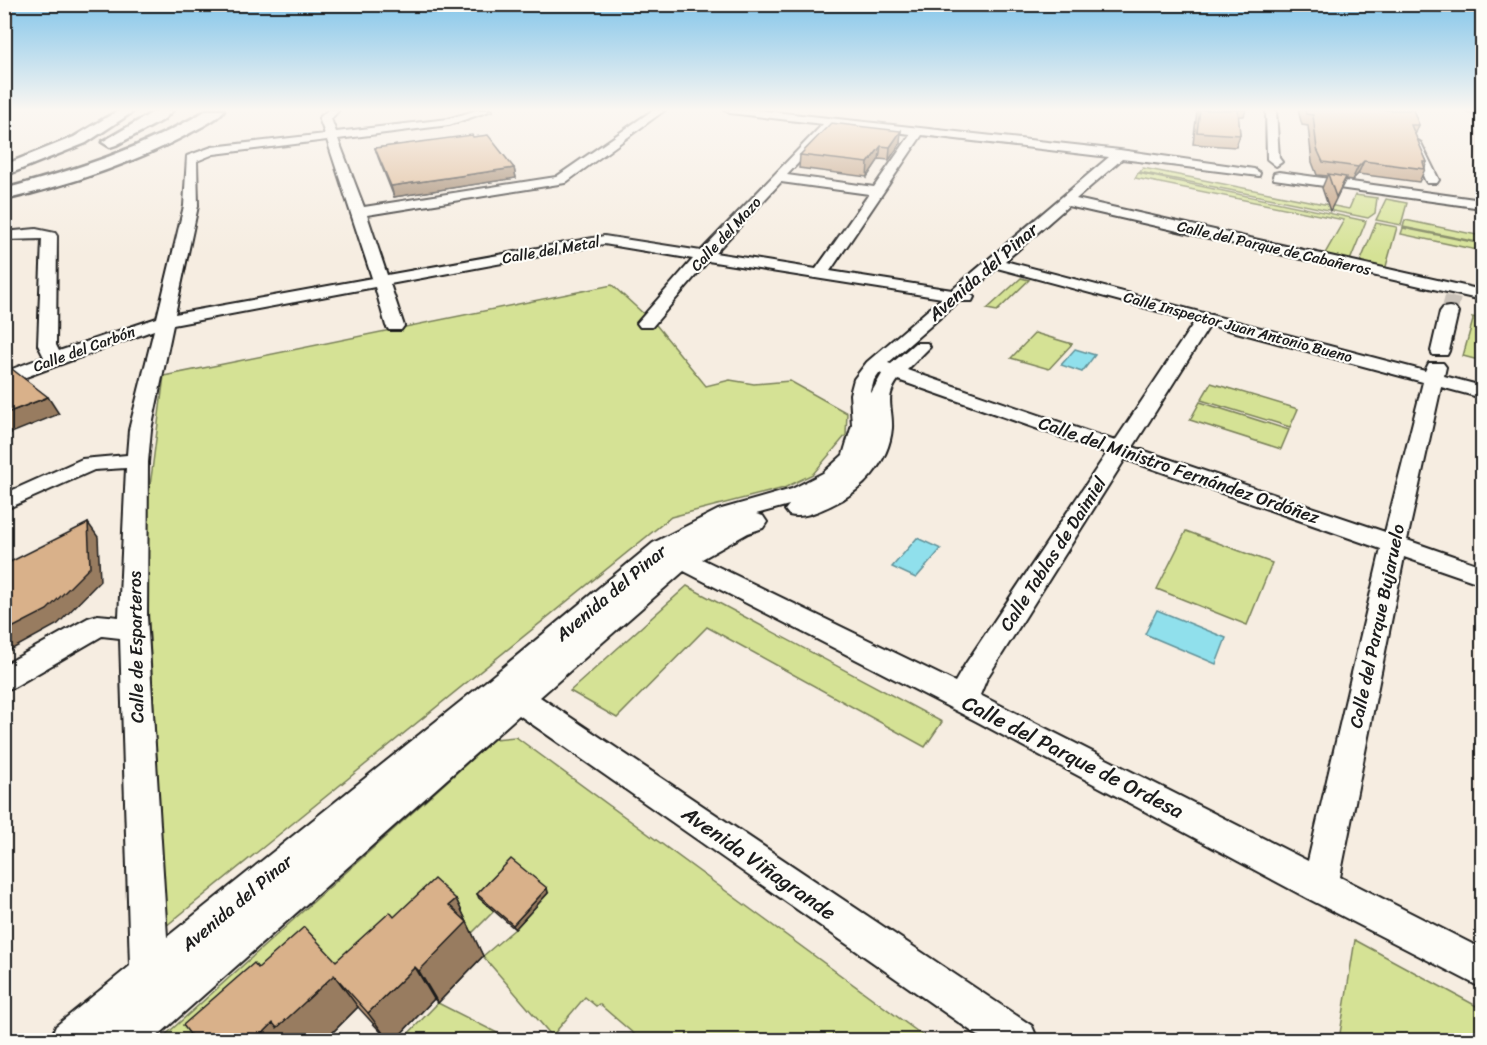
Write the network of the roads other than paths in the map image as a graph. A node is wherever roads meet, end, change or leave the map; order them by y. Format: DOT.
graph roads {
  1 [pos="34,159"];
  2 [pos="68,159"];
  3 [pos="86,159"];
  4 [pos="113,159"];
  5 [pos="192,159"];
  6 [pos="341,159"];
  7 [pos="590,159"];
  8 [pos="796,159"];
  9 [pos="900,159"];
  10 [pos="1123,159"];
  11 [pos="1155,159"];
  12 [pos="1220,159"];
  13 [pos="1273,159"];
  14 [pos="1422,159"];
  15 [pos="1250,163"];
  16 [pos="1284,170"];
  17 [pos="4,171"];
  18 [pos="777,178"];
  19 [pos="1431,180"];
  20 [pos="4,182"];
  21 [pos="4,187"];
  22 [pos="877,191"];
  23 [pos="4,195"];
  24 [pos="1482,195"];
  25 [pos="1073,202"];
  26 [pos="1482,204"];
  27 [pos="359,212"];
  28 [pos="4,236"];
  29 [pos="705,255"];
  30 [pos="1002,265"];
  31 [pos="821,273"];
  32 [pos="381,281"];
  33 [pos="956,295"];
  34 [pos="1482,295"];
  35 [pos="974,299"];
  36 [pos="1452,299"];
  37 [pos="1206,318"];
  38 [pos="164,321"];
  39 [pos="646,323"];
  40 [pos="395,326"];
  41 [pos="56,358"];
  42 [pos="1437,366"];
  43 [pos="884,369"];
  44 [pos="4,379"];
  45 [pos="1482,392"];
  46 [pos="140,430"];
  47 [pos="1121,450"];
  48 [pos="137,462"];
  49 [pos="90,464"];
  50 [pos="4,503"];
  51 [pos="1394,544"];
  52 [pos="672,554"];
  53 [pos="1482,575"];
  54 [pos="133,612"];
  55 [pos="98,625"];
  56 [pos="4,679"];
  57 [pos="509,692"];
  58 [pos="966,702"];
  59 [pos="1320,886"];
  60 [pos="1482,969"];
  61 [pos="150,976"];
  62 [pos="70,1041"];
  63 [pos="123,1041"];
  64 [pos="1018,1041"];
  1 -- 17 [label="highway"];
  2 -- 20 [label="highway"];
  3 -- 21 [label="highway"];
  4 -- 23 [label="highway"];
  5 -- 38 [label="street, Calle de Esparteros"];
  6 -- 27 [label="street"];
  7 -- 27 [label="street"];
  8 -- 18 [label="street, Calle del Mazo"];
  9 -- 22 [label="street"];
  10 -- 25 [label="street, Avenida del Pinar"];
  11 -- 15 [label="street"];
  12 -- 15 [label="street"];
  13 -- 16 [label="street"];
  14 -- 19 [label="street"];
  15 -- 16 [label="street"];
  16 -- 24 [label="street"];
  16 -- 26 [label="street"];
  18 -- 22 [label="street"];
  18 -- 29 [label="street, Calle del Mazo"];
  22 -- 31 [label="street"];
  25 -- 30 [label="street, Avenida del Pinar"];
  25 -- 36 [label="street, Calle del Parque de Cabañeros"];
  27 -- 32 [label="street"];
  28 -- 41 [label="street"];
  29 -- 31 [label="street, Calle del Metal"];
  29 -- 32 [label="street, Calle del Metal"];
  29 -- 39 [label="street, Calle del Mazo"];
  30 -- 33 [label="street, Avenida del Pinar"];
  30 -- 35 [label="street, Avenida del Pinar"];
  30 -- 37 [label="street, Calle Inspector Juan Antonio Bueno"];
  31 -- 33 [label="street, Calle del Metal"];
  32 -- 38 [label="street, Calle del Metal"];
  32 -- 40 [label="street"];
  33 -- 35 [label="street, Calle del Metal"];
  33 -- 43 [label="street, Avenida del Pinar"];
  34 -- 36 [label="street, Calle del Parque de Cabañeros"];
  35 -- 43 [label="street, Avenida del Pinar"];
  36 -- 42 [label="street, Calle del Parque Bujaruelo"];
  37 -- 42 [label="street, Calle Inspector Juan Antonio Bueno"];
  37 -- 47 [label="street, Calle Tablas de Daimiel"];
  38 -- 41 [label="street, Calle del Carbón"];
  38 -- 46 [label="street, Calle de Esparteros"];
  41 -- 44 [label="street, Calle del Carbón"];
  42 -- 45 [label="street, Calle Inspector Juan Antonio Bueno"];
  42 -- 51 [label="street, Calle del Parque Bujaruelo"];
  43 -- 47 [label="street, Calle del Ministro Fernández Ordóñez"];
  43 -- 52 [label="street, Avenida del Pinar"];
  46 -- 48 [label="street, Calle de Esparteros"];
  46 -- 49 [label="street"];
  47 -- 51 [label="street, Calle del Ministro Fernández Ordóñez"];
  47 -- 58 [label="street, Calle Tablas de Daimiel"];
  48 -- 49 [label="street"];
  48 -- 54 [label="street, Calle de Esparteros"];
  49 -- 50 [label="street"];
  51 -- 53 [label="street, Calle del Ministro Fernández Ordóñez"];
  51 -- 59 [label="street, Calle del Parque Bujaruelo"];
  52 -- 57 [label="street, Avenida del Pinar"];
  52 -- 58 [label="street, Calle del Parque de Ordesa"];
  54 -- 55 [label="street"];
  54 -- 55 [label="street"];
  54 -- 61 [label="street, Calle de Esparteros"];
  55 -- 56 [label="street"];
  57 -- 61 [label="street, Avenida del Pinar"];
  57 -- 63 [label="street, Avenida del Pinar"];
  57 -- 64 [label="street, Avenida Viñagrande"];
  58 -- 59 [label="street, Calle del Parque de Ordesa"];
  59 -- 60 [label="street, Calle del Parque de Ordesa"];
  61 -- 62 [label="street, Avenida del Pinar"];
}
